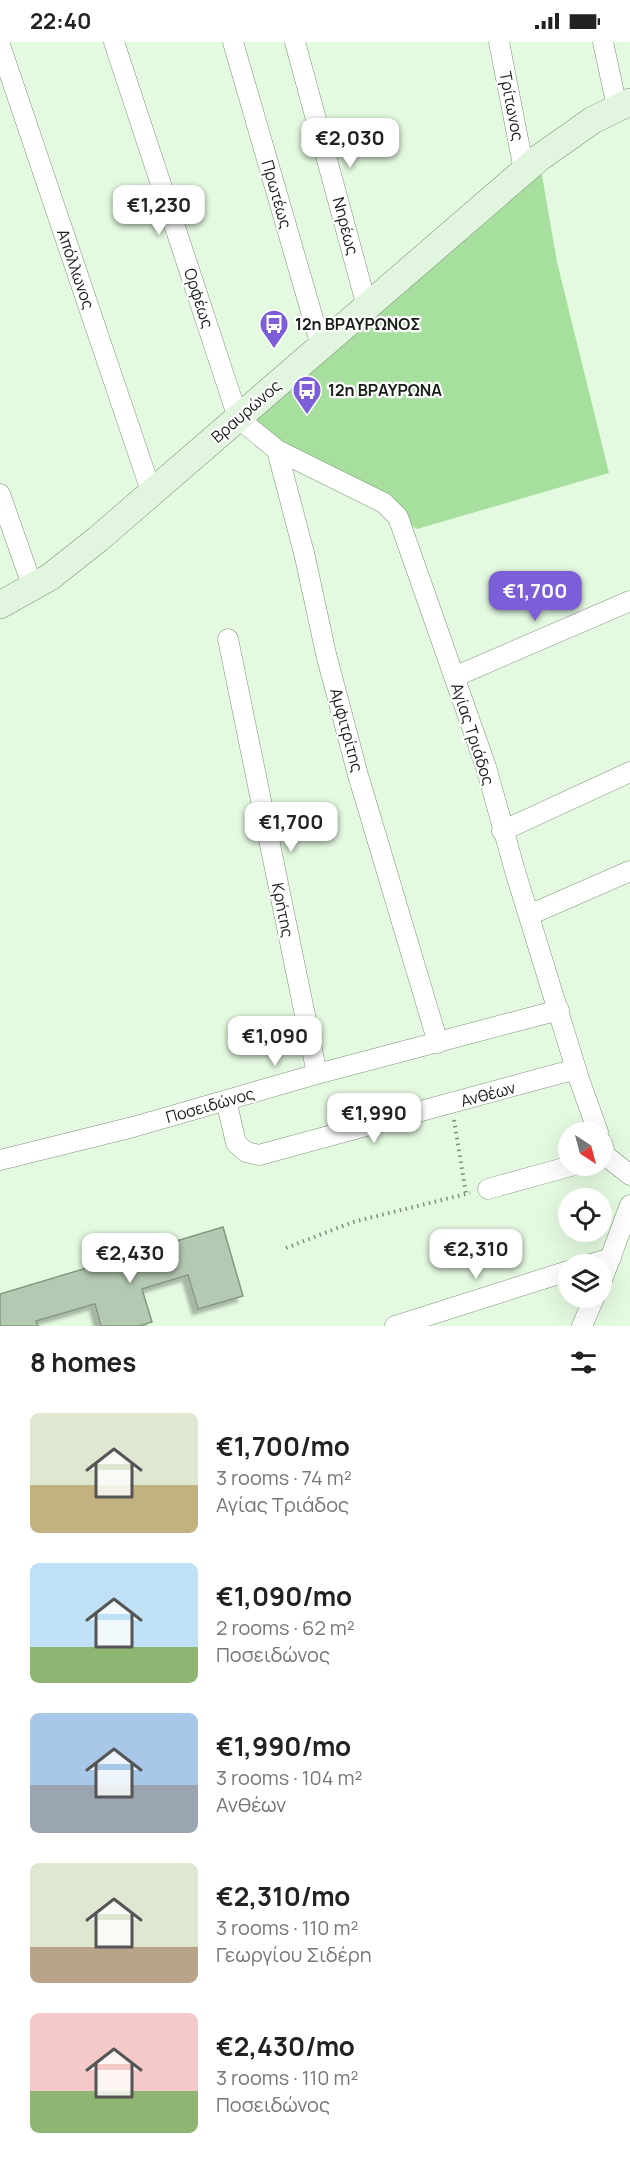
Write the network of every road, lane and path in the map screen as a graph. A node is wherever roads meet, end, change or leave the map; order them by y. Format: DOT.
graph roads {
  1 [pos="114,42"];
  2 [pos="233,42"];
  3 [pos="295,42"];
  4 [pos="499,42"];
  5 [pos="603,42"];
  6 [pos="0,45"];
  7 [pos="624,105"];
  8 [pos="524,170"];
  9 [pos="367,307"];
  10 [pos="321,346"];
  11 [pos="238,418"];
  12 [pos="277,450"];
  13 [pos="0,494"];
  14 [pos="152,494"];
  15 [pos="33,588"];
  16 [pos="630,601"];
  17 [pos="0,605"];
  18 [pos="228,639"];
  19 [pos="454,677"];
  20 [pos="630,772"];
  21 [pos="502,831"];
  22 [pos="630,871"];
  23 [pos="530,915"];
  24 [pos="559,1010"];
  25 [pos="438,1043"];
  26 [pos="576,1070"];
  27 [pos="317,1074"];
  28 [pos="226,1100"];
  29 [pos="451,1104"];
  30 [pos="594,1122"];
  31 [pos="0,1160"];
  32 [pos="612,1160"];
  33 [pos="558,1170"];
  34 [pos="630,1175"];
  35 [pos="488,1189"];
  36 [pos="466,1194"];
  37 [pos="630,1205"];
  38 [pos="286,1248"];
  39 [pos="612,1255"];
  40 [pos="558,1274"];
  41 [pos="590,1308"];
  42 [pos="395,1326"];
  43 [pos="582,1326"];
  1 -- 11 [label="street, Ορφέως"];
  2 -- 10 [label="street, Πρωτέως"];
  3 -- 9 [label="street, Νηρέως"];
  4 -- 8 [label="street, Τρίτωνος"];
  5 -- 7 [label="street"];
  6 -- 14 [label="street, Απόλλωνος"];
  7 -- 8 [label="main road, Βραυρώνος"];
  8 -- 9 [label="main road, Βραυρώνος"];
  9 -- 10 [label="main road, Βραυρώνος"];
  10 -- 11 [label="main road, Βραυρώνος"];
  11 -- 12 [label="street, Αγίας Τριάδος"];
  11 -- 14 [label="main road, Βραυρώνος"];
  12 -- 19 [label="street, Αγίας Τριάδος"];
  12 -- 25 [label="street, Αμφιτρίτης"];
  13 -- 15 [label="street"];
  14 -- 15 [label="main road, Βραυρώνος"];
  15 -- 17 [label="main road, Βραυρώνος"];
  16 -- 19 [label="street"];
  18 -- 27 [label="street, Κρήτης"];
  19 -- 21 [label="street, Αγίας Τριάδος"];
  20 -- 21 [label="street"];
  21 -- 23 [label="street, Αγίας Τριάδος"];
  22 -- 23 [label="street"];
  23 -- 24 [label="street, Αγίας Τριάδος"];
  24 -- 25 [label="street, Ποσειδώνος"];
  24 -- 26 [label="street, Αγίας Τριάδος"];
  25 -- 27 [label="street, Ποσειδώνος"];
  26 -- 29 [label="street, Ανθέων"];
  26 -- 30 [label="street, Αγίας Τριάδος"];
  27 -- 28 [label="street, Ποσειδώνος"];
  28 -- 29 [label="street, Ανθέων"];
  28 -- 31 [label="street, Ποσειδώνος"];
  29 -- 36 [label="path"];
  32 -- 34 [label="street"];
  33 -- 35 [label="street"];
  35 -- 36 [label="path"];
  36 -- 38 [label="path"];
  37 -- 39 [label="street"];
  40 -- 42 [label="street"];
  41 -- 43 [label="street"];
}
